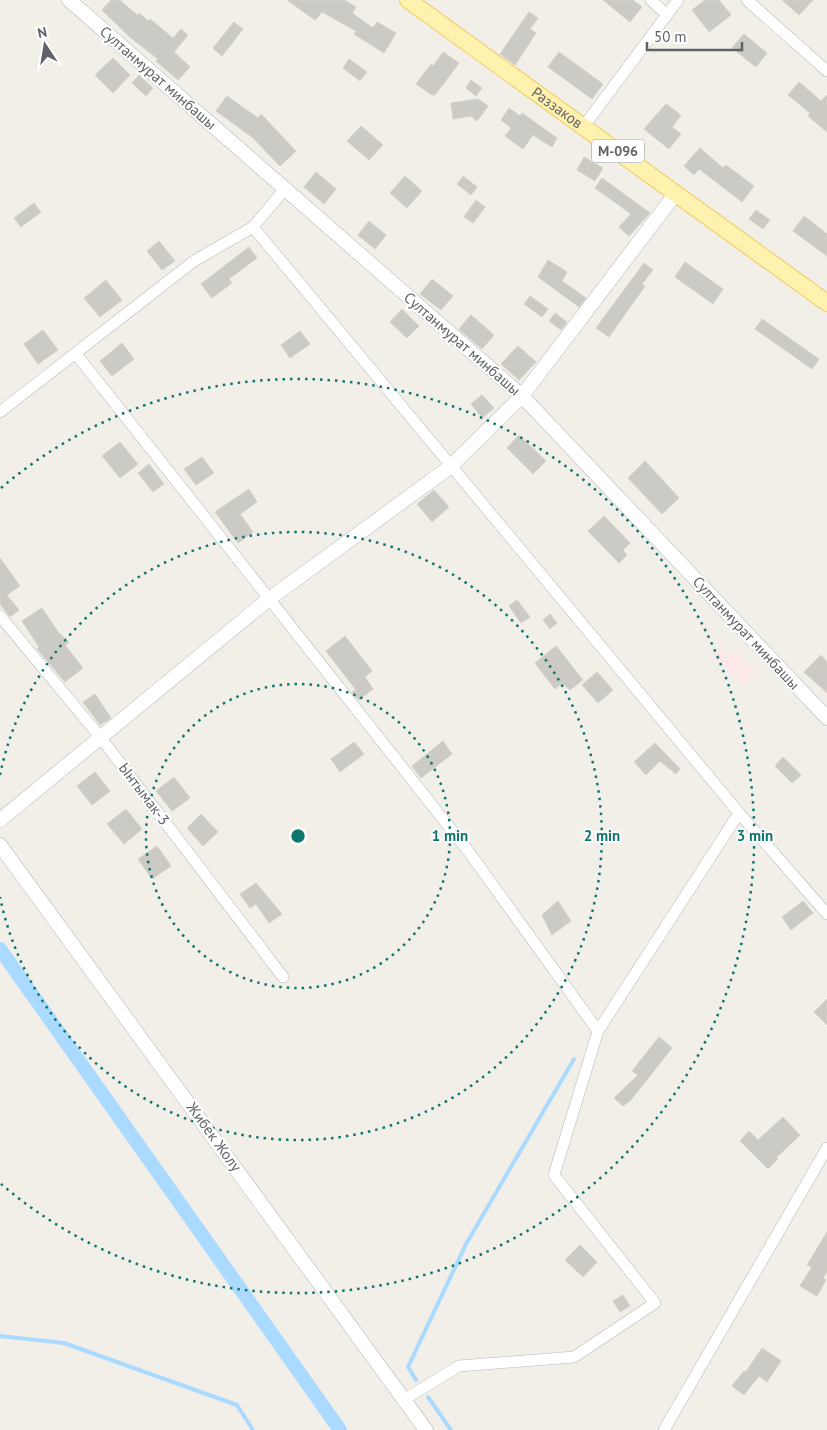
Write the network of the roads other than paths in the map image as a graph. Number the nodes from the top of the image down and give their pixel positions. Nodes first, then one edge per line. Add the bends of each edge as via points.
1 (69, 0) edge
2 (408, 0) edge
3 (651, 0) edge
4 (678, 0) edge
5 (747, 0) edge
6 (667, 15) junction
7 (827, 72) edge
8 (584, 126) junction
9 (285, 189) junction
10 (676, 193) junction
11 (253, 227) junction
12 (827, 303) edge
13 (76, 354) junction
14 (522, 396) junction
15 (0, 412) edge
16 (450, 467) junction
17 (269, 599) junction
18 (0, 616) edge
19 (827, 718) edge
20 (100, 738) junction
21 (739, 813) junction
22 (0, 820) edge
23 (0, 845) edge
24 (827, 914) edge
25 (283, 977) dead end
26 (598, 1031) junction
27 (827, 1148) edge
28 (405, 1399) junction
29 (426, 1430) edge
30 (664, 1430) edge

1 - 9 street, Султанмурат минбашы
2 - 8 main road, Раззаков / М-096
3 - 6 street
4 - 6 street
5 - 7 street
6 - 8 street
8 - 10 main road, Раззаков / М-096
9 - 11 street
9 - 14 street, Султанмурат минбашы
10 - 12 main road, Раззаков / М-096
10 - 14 street
11 - 13 street via 194,261
11 - 16 street
13 - 15 street
13 - 17 street
14 - 16 street
14 - 19 street, Султанмурат минбашы
16 - 17 street
16 - 21 street
17 - 20 street
17 - 26 street via 469,852
18 - 20 street, Ынтымак-3
20 - 22 street
20 - 25 street, Ынтымак-3
21 - 24 street
21 - 26 street
23 - 28 street, Жибек Жолу
26 - 28 street via 554,1175 655,1304 574,1357 458,1366
27 - 30 street
28 - 29 street, Жибек Жолу

